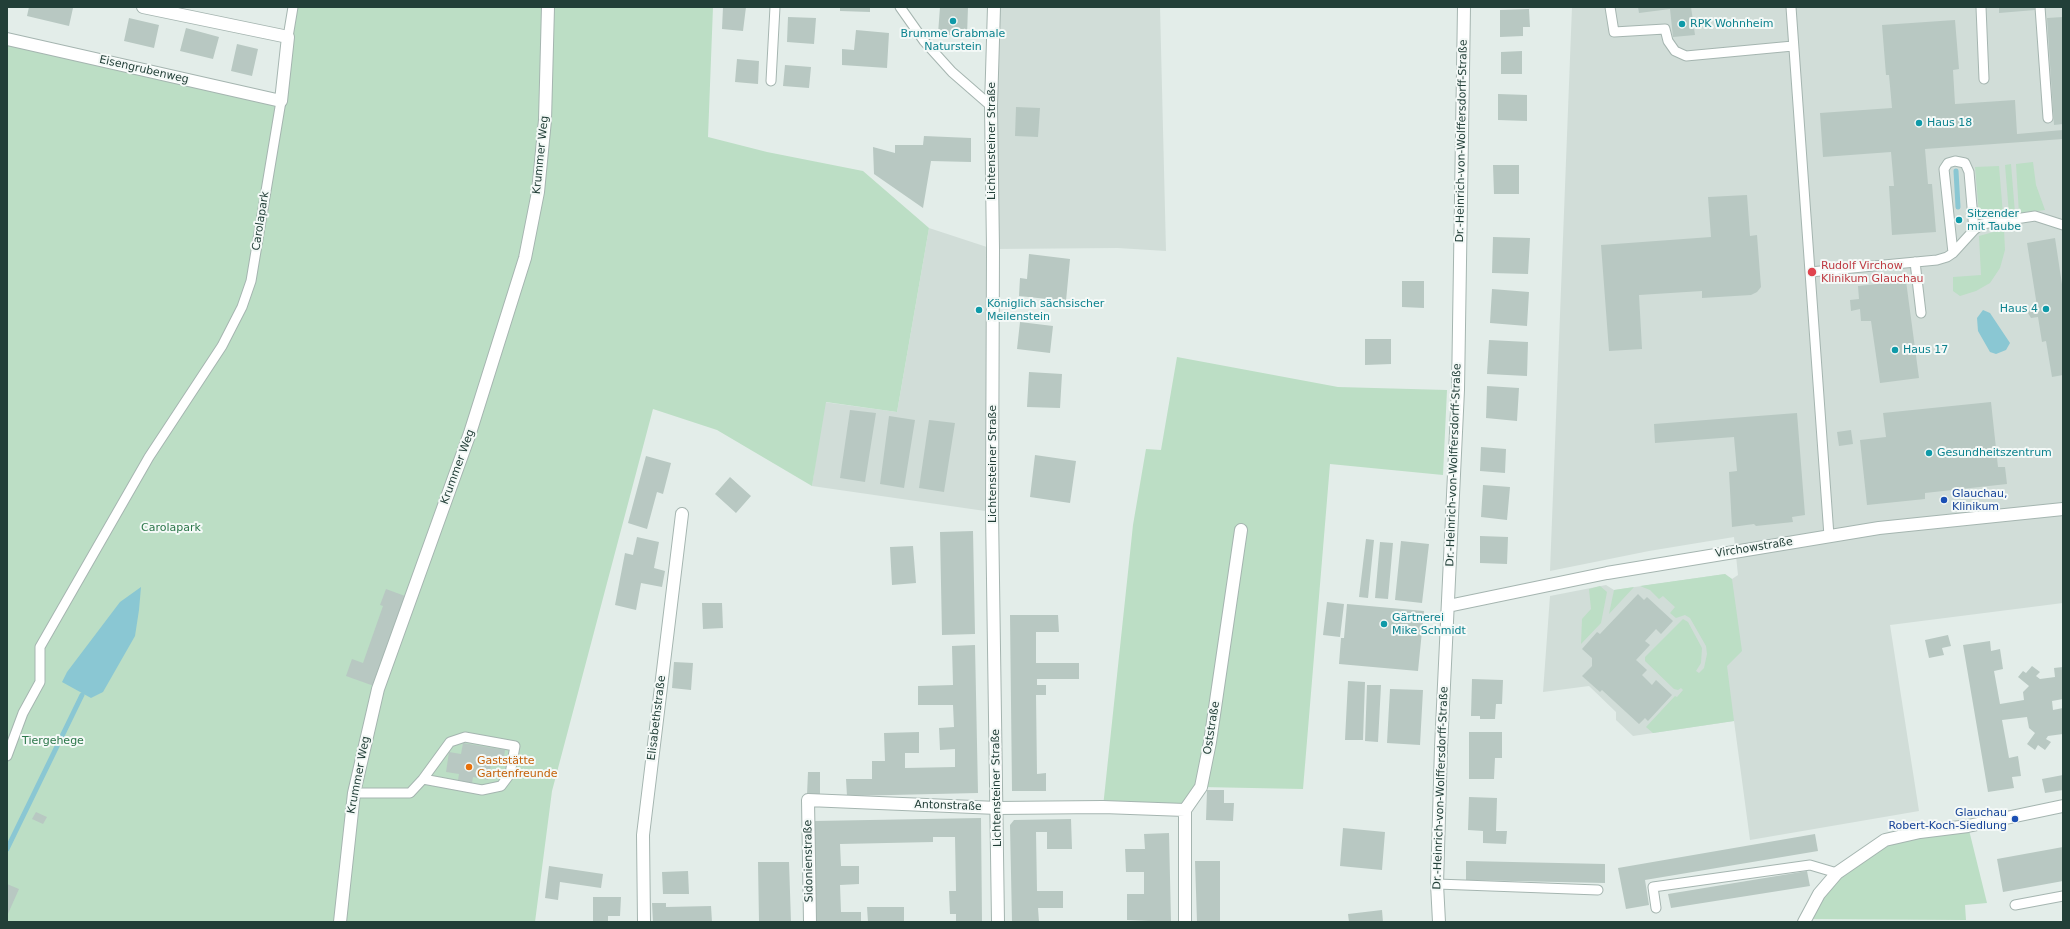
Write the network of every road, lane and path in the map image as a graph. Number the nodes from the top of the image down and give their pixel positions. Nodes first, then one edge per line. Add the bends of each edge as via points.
1 (143, 7) edge
2 (293, 7) edge
3 (548, 7) edge
4 (775, 7) edge
5 (900, 7) edge
6 (994, 7) edge
7 (1464, 7) edge
8 (1610, 7) edge
9 (1791, 7) edge
10 (1981, 7) edge
11 (2040, 7) edge
12 (288, 37) junction
13 (7, 38) edge
14 (1793, 46) junction
15 (1984, 79) dead end
16 (771, 81) dead end
17 (281, 101) junction
18 (990, 106) junction
19 (2048, 118) dead end
20 (2063, 225) edge
21 (1974, 230) junction
22 (1953, 253) junction
23 (1914, 262) junction
24 (1810, 272) junction
25 (1921, 313) dead end
26 (2063, 509) edge
27 (682, 514) dead end
28 (1241, 530) dead end
29 (1830, 536) junction
30 (1448, 606) junction
31 (7, 756) edge
32 (423, 779) junction
33 (354, 793) junction
34 (808, 800) joint
35 (2063, 806) edge
36 (997, 808) junction
37 (1185, 810) junction
38 (1837, 873) junction
39 (1436, 884) junction
40 (1598, 890) dead end
41 (2063, 896) edge
42 (2015, 905) dead end
43 (1656, 908) dead end
44 (340, 922) edge
45 (644, 922) edge
46 (810, 922) edge
47 (998, 922) edge
48 (1185, 922) edge
49 (1439, 922) edge
50 (1804, 922) edge

1 - 12 street
2 - 12 lane, Carolapark
3 - 33 street, Krummer Weg via 545,120 538,192 525,258 470,433 378,689
4 - 16 lane
5 - 18 lane via 924,41
6 - 18 street, Lichtensteiner Straße
7 - 30 street, Dr.-Heinrich-von-Wolffersdorff-Straße via 1458,390
8 - 14 lane via 1614,32 1666,29 1668,41 1675,51 1686,56
9 - 14 lane
10 - 15 lane
11 - 19 lane
12 - 17 street, Carolapark
13 - 17 street, Eisengrubenweg
14 - 24 lane
17 - 31 lane, Carolapark via 252,281 242,307 222,346 149,457 40,647 40,682 23,713
18 - 36 street, Lichtensteiner Straße via 993,249 992,512
20 - 21 lane via 2035,216 1982,224
21 - 22 lane
21 - 22 lane via 1969,172 1965,163 1948,163 1944,169
22 - 23 lane via 1938,260
23 - 24 lane
23 - 25 lane
24 - 29 lane
26 - 29 street, Virchowstraße via 1879,528
27 - 45 street, Elisabethstraße via 643,835
28 - 37 street, Oststraße via 1201,787
29 - 30 street, Virchowstraße via 1615,572
30 - 39 street, Dr.-Heinrich-von-Wolffersdorff-Straße
32 - 32 lane via 482,790 501,786 510,774 515,746 465,737 450,742
32 - 33 lane via 410,793
33 - 44 street, Krummer Weg
34 - 36 street, Antonstraße
34 - 46 street, Sidonienstraße
35 - 38 street via 1885,840
36 - 37 street, Antonstraße via 1103,807
36 - 47 street, Lichtensteiner Straße
37 - 48 street
38 - 43 lane via 1810,866 1653,887
38 - 50 street via 1819,894
39 - 40 lane
39 - 49 street, Dr.-Heinrich-von-Wolffersdorff-Straße
41 - 42 lane

